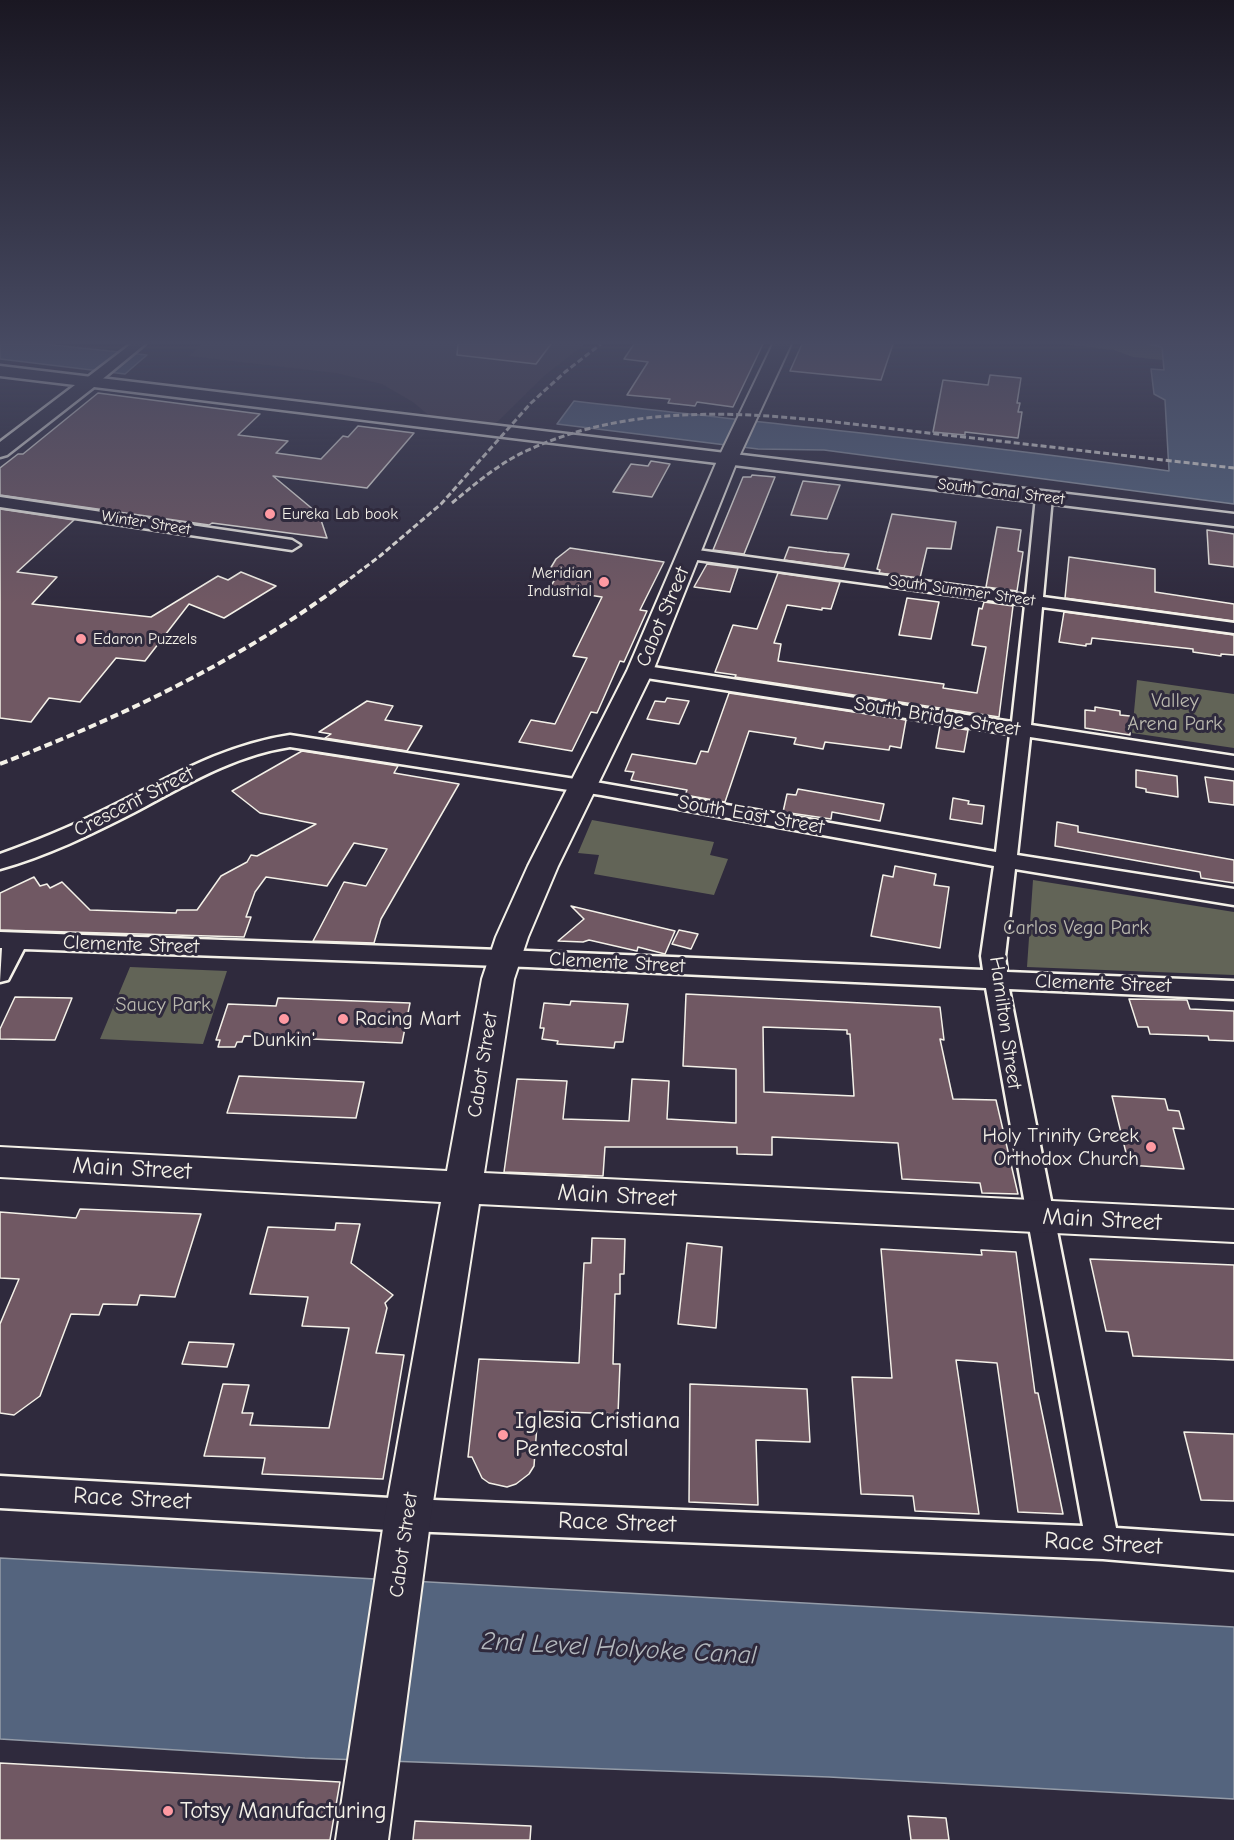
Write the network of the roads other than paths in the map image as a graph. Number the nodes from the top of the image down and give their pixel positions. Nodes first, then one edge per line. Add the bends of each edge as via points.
1 (28, 430) edge
2 (505, 430) edge
3 (742, 430) edge
4 (0, 451) edge
5 (729, 457) junction
6 (1044, 497) junction
7 (0, 502) edge
8 (1234, 520) edge
9 (292, 545) dead end
10 (690, 554) junction
11 (1034, 601) junction
12 (1234, 628) edge
13 (640, 671) junction
14 (1021, 730) junction
15 (267, 743) joint
16 (1234, 762) edge
17 (583, 787) junction
18 (1006, 860) junction
19 (0, 862) edge
20 (1234, 897) edge
21 (8, 940) edge
22 (505, 958) junction
23 (0, 974) edge
24 (996, 980) junction
25 (1234, 990) edge
26 (0, 1162) edge
27 (464, 1188) junction
28 (1039, 1217) junction
29 (1234, 1226) edge
30 (0, 1492) edge
31 (406, 1524) junction
32 (1103, 1543) junction
33 (1234, 1553) edge
34 (362, 1840) edge

1 - 4 street
2 - 5 street, South Canal Street
3 - 5 main road, Cabot Street
5 - 6 street, South Canal Street
5 - 10 main road, Cabot Street
6 - 8 street, South Canal Street
6 - 11 street, Hamilton Street
7 - 9 street, Winter Street
10 - 11 street, South Summer Street
10 - 13 main road, Cabot Street
11 - 12 street, South Summer Street
11 - 14 street, Hamilton Street
13 - 14 street, South Bridge Street
13 - 17 main road, Cabot Street
14 - 16 street, South Bridge Street
14 - 18 street, Hamilton Street
15 - 17 street, South East Street via 309,742
15 - 19 street, Crescent Street via 220,758 106,819
17 - 18 street, South East Street
17 - 22 main road, Cabot Street via 543,866
18 - 20 street, South East Street
18 - 24 street, Hamilton Street via 993,956
21 - 22 street, Clemente Street
21 - 23 street
22 - 24 street, Clemente Street
22 - 27 main road, Cabot Street via 498,979
24 - 25 street, Clemente Street
24 - 28 street, Hamilton Street
26 - 27 main road, Main Street
27 - 28 main road, Main Street
27 - 31 main road, Cabot Street
28 - 29 main road, Main Street
28 - 32 street, Hamilton Street
30 - 31 street, Race Street
31 - 32 street, Race Street
31 - 34 main road, Cabot Street
32 - 33 street, Race Street

